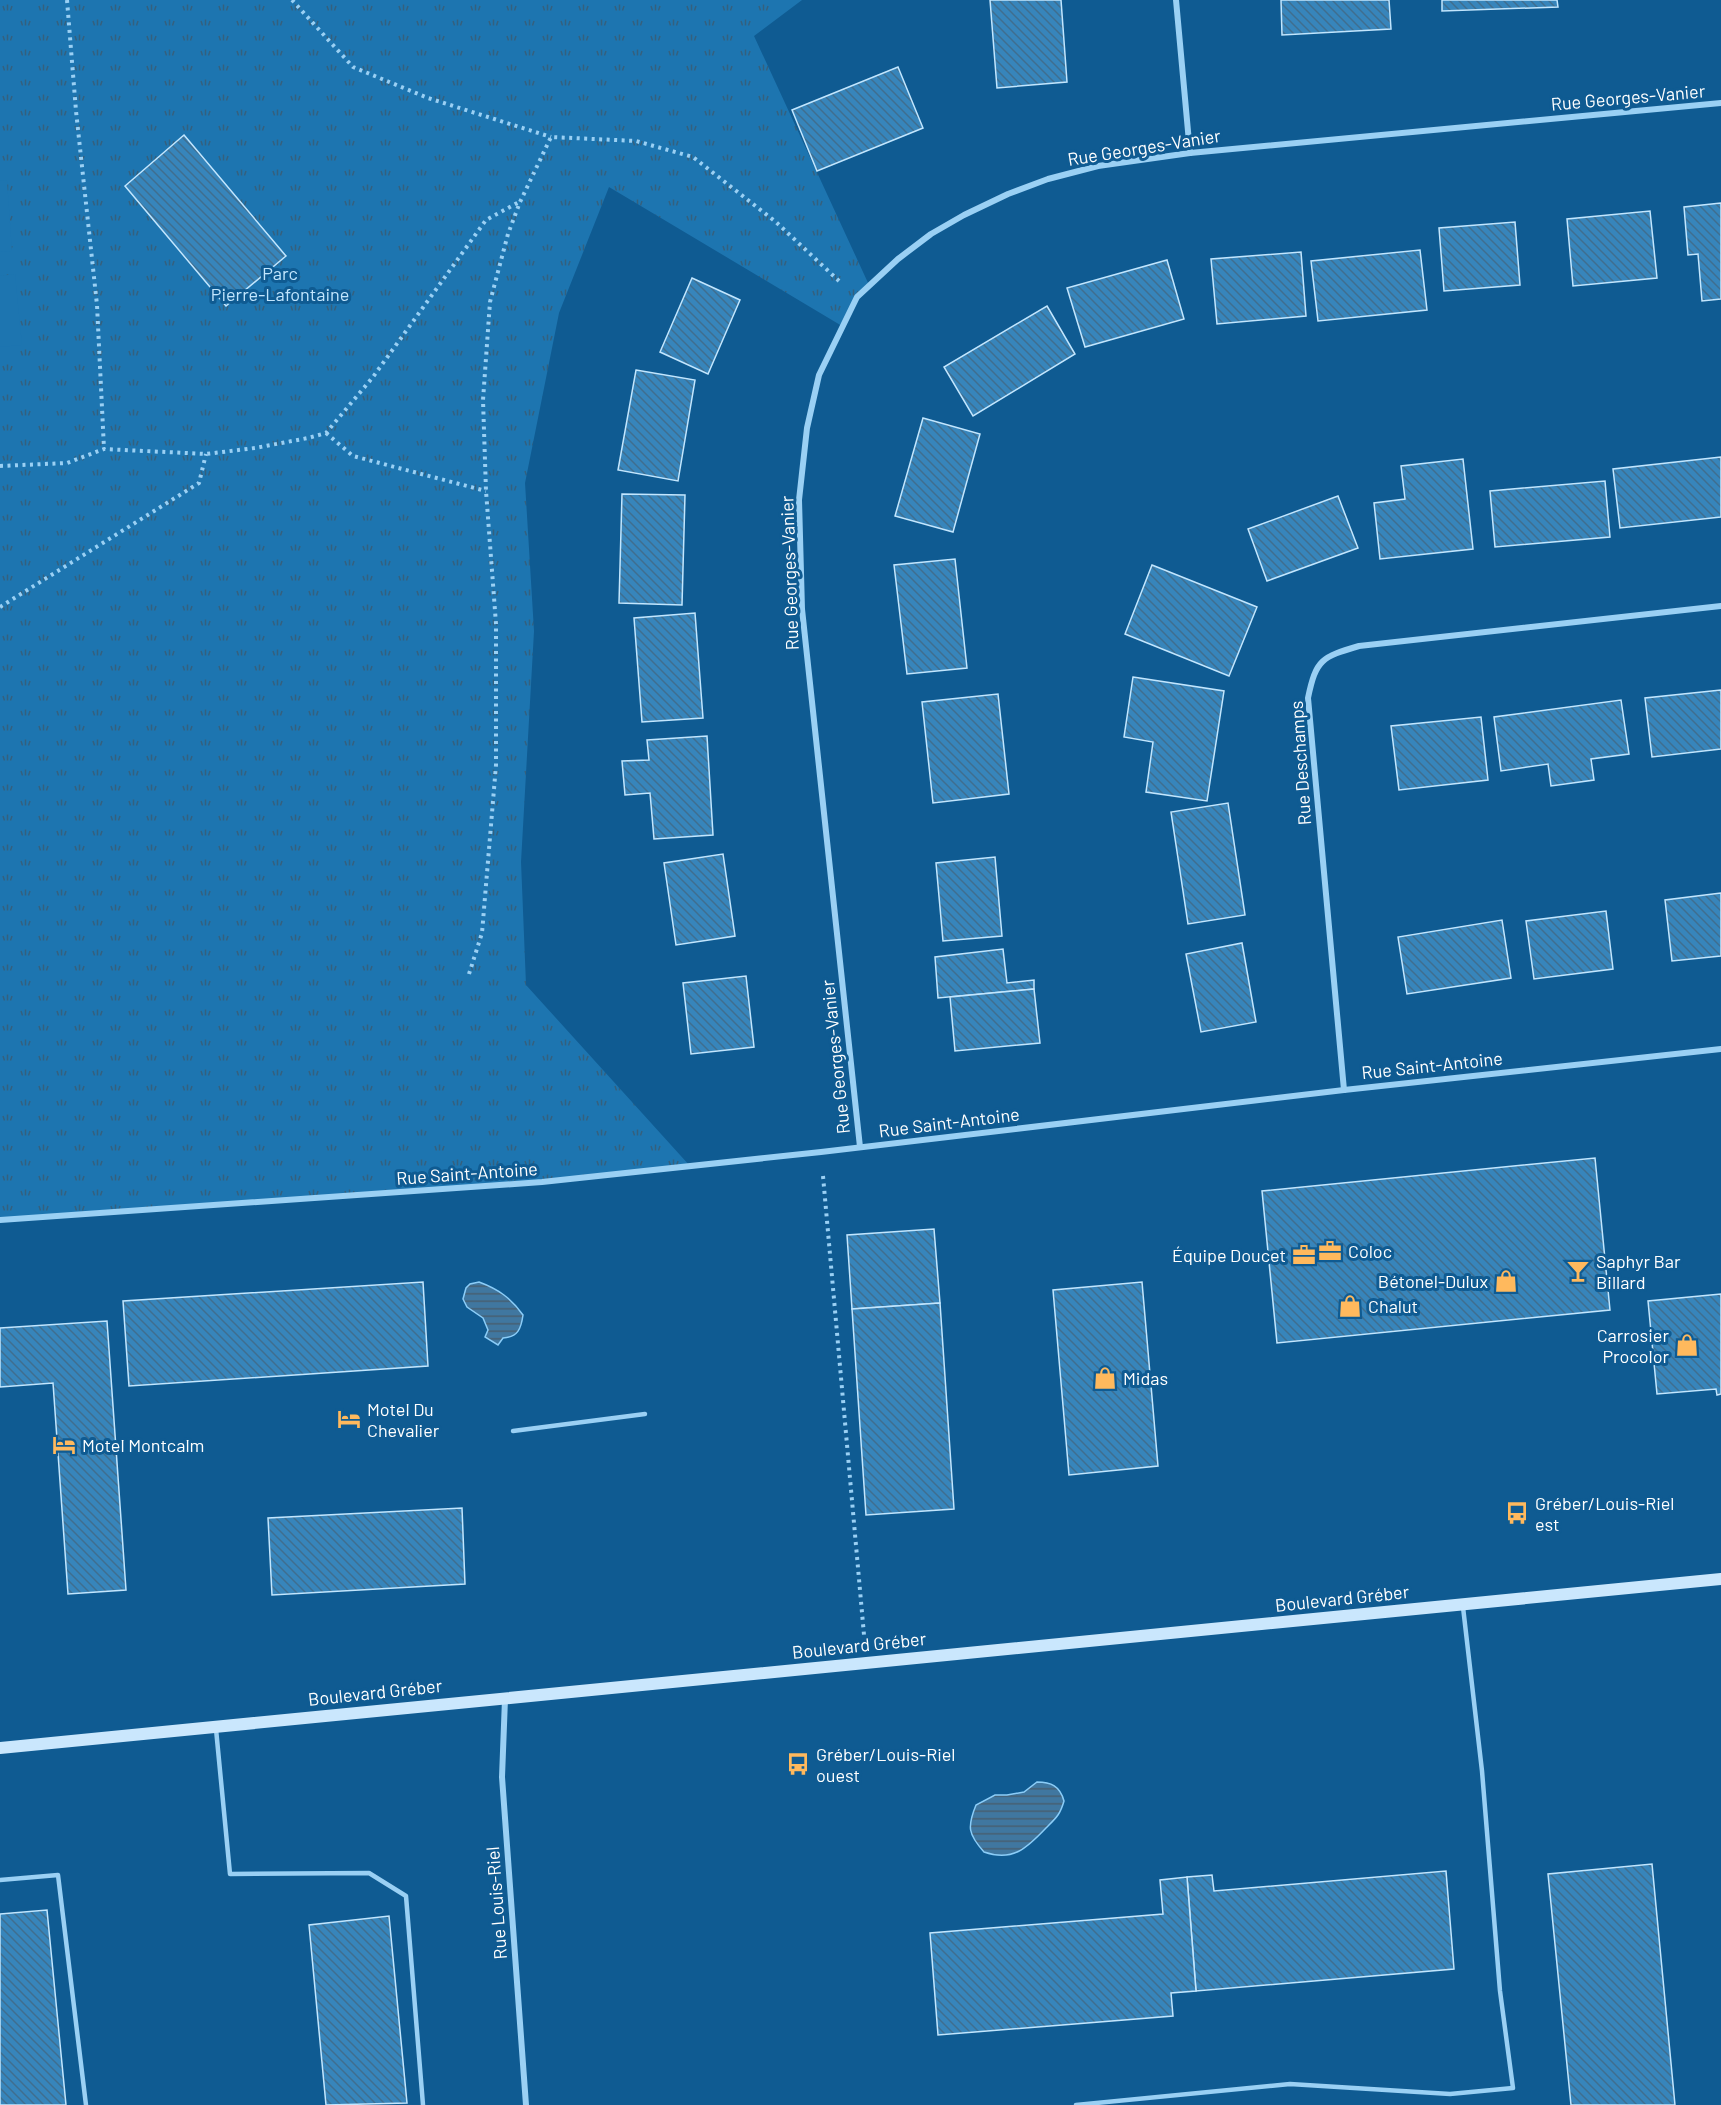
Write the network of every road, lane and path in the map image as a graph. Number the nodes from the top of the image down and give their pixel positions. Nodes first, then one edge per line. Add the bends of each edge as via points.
1 (67, 0) edge
2 (292, 0) edge
3 (1176, 0) edge
4 (1721, 104) edge
5 (551, 137) junction
6 (1190, 153) junction
7 (520, 202) junction
8 (857, 297) junction
9 (326, 433) junction
10 (104, 449) junction
11 (206, 454) junction
12 (0, 466) edge
13 (486, 491) junction
14 (1721, 606) edge
15 (0, 607) edge
16 (469, 974) dead end
17 (1721, 1049) edge
18 (1344, 1090) junction
19 (860, 1147) junction
20 (821, 1152) junction
21 (0, 1220) edge
22 (645, 1414) dead end
23 (513, 1431) dead end
24 (1721, 1579) edge
25 (1463, 1604) junction
26 (867, 1663) junction
27 (505, 1699) junction
28 (215, 1726) junction
29 (0, 1748) edge
30 (0, 1880) edge
31 (86, 2105) edge
32 (423, 2105) edge
33 (526, 2105) edge
34 (1076, 2105) edge

1 - 10 path via 97,305
2 - 5 path via 353,67 428,98
3 - 6 street
4 - 6 street, Rue Georges-Vanier
5 - 7 path
5 - 8 path via 636,141 693,157 776,222
6 - 8 street, Rue Georges-Vanier via 1098,166 1008,194 931,234
7 - 9 path via 486,220 373,377
7 - 13 path via 490,302 483,400
8 - 19 street, Rue Georges-Vanier via 819,375 807,428 799,500 802,609
9 - 11 path
9 - 13 path via 353,456
10 - 11 path
10 - 12 path via 67,463
11 - 15 path via 199,483
13 - 16 path via 495,624 495,765 482,933
14 - 18 street, Rue Deschamps via 1359,646 1320,662 1308,698
17 - 18 street, Rue Saint-Antoine
18 - 19 street, Rue Saint-Antoine
19 - 20 street, Rue Saint-Antoine
20 - 21 street, Rue Saint-Antoine via 542,1182
20 - 26 path
22 - 23 lane
24 - 25 main road, Boulevard Gréber
25 - 26 main road, Boulevard Gréber
25 - 34 lane via 1513,2088 1450,2094 1290,2084
26 - 27 main road, Boulevard Gréber
27 - 28 main road, Boulevard Gréber
27 - 33 street, Rue Louis-Riel via 502,1777
28 - 29 main road, Boulevard Gréber
28 - 32 lane via 230,1874 369,1873 406,1896
30 - 31 lane via 58,1875

